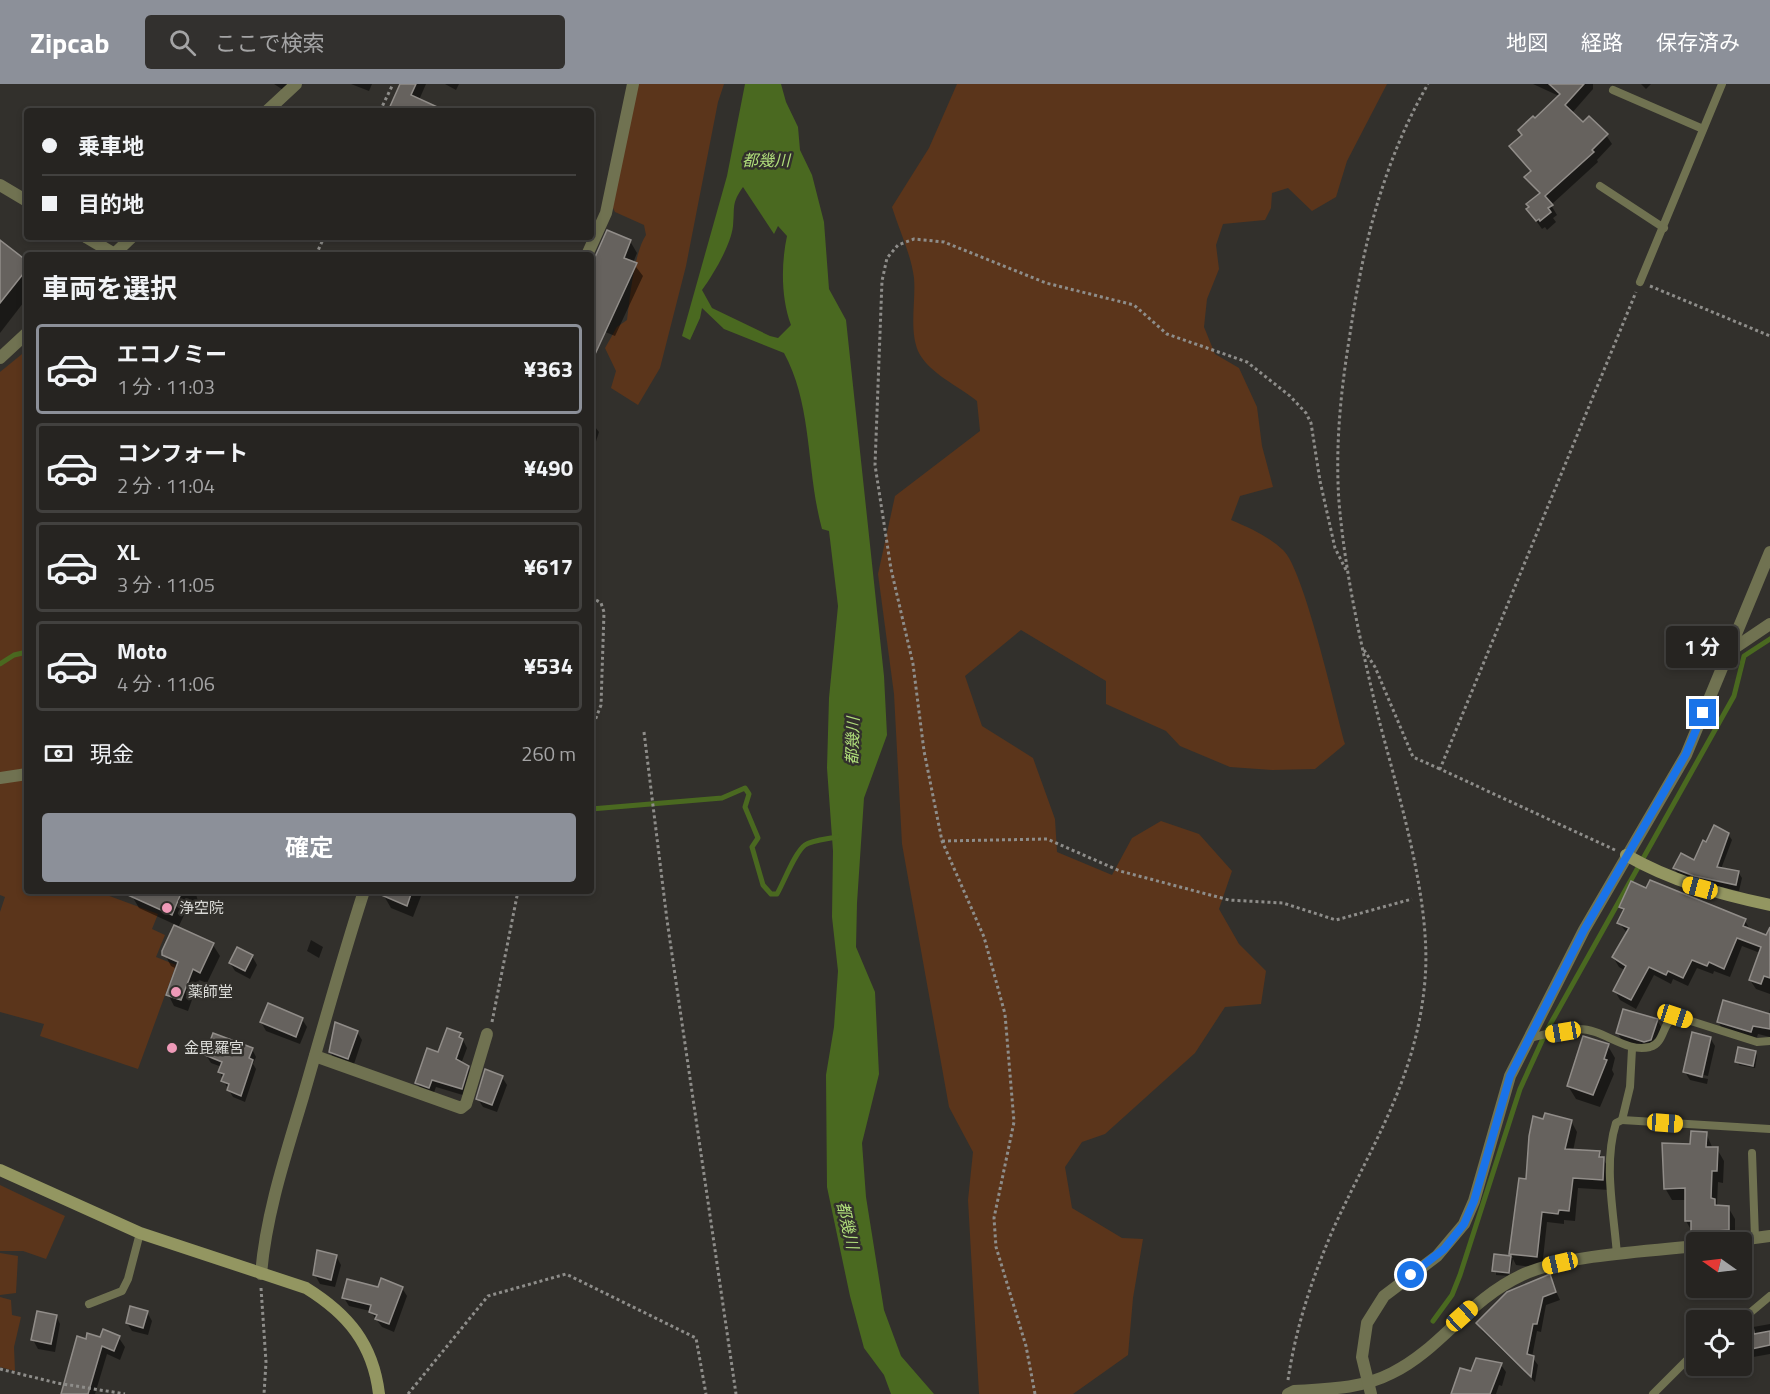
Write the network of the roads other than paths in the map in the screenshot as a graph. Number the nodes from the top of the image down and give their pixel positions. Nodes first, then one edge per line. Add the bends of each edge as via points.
1 (296, 84) edge
2 (633, 84) edge
3 (1722, 84) edge
4 (1613, 90) dead end
5 (270, 108) edge
6 (1703, 129) junction
7 (0, 185) edge
8 (1600, 186) dead end
9 (24, 199) edge
10 (1664, 228) junction
11 (91, 240) edge
12 (129, 240) edge
13 (594, 240) edge
14 (109, 252) edge
15 (117, 252) edge
16 (1640, 282) road end
17 (24, 336) edge
18 (0, 358) edge
19 (1770, 552) edge
20 (1770, 624) edge
21 (1729, 651) junction
22 (24, 774) edge
23 (0, 778) edge
24 (1626, 855) junction
25 (363, 894) edge
26 (1770, 905) edge
27 (487, 1034) road end
28 (1529, 1038) junction
29 (1770, 1041) edge
30 (1632, 1048) junction
31 (315, 1056) junction
32 (1622, 1120) junction
33 (1770, 1129) edge
34 (1752, 1153) dead end
35 (0, 1170) edge
36 (140, 1233) junction
37 (1770, 1236) edge
38 (1752, 1238) edge
39 (1755, 1238) junction
40 (1686, 1247) edge
41 (1617, 1256) junction
42 (261, 1274) junction
43 (1770, 1296) edge
44 (88, 1304) dead end
45 (1752, 1311) edge
46 (1686, 1361) edge
47 (1369, 1388) edge
48 (1288, 1389) edge
49 (379, 1394) edge
50 (1653, 1394) edge

1 - 5 street
2 - 13 street via 606,213
3 - 6 lane
4 - 6 lane
6 - 10 lane
7 - 9 street
8 - 10 lane
10 - 16 lane
11 - 14 street
12 - 15 street
17 - 18 street
19 - 21 street
20 - 21 street
21 - 24 street via 1686,754
22 - 23 street
24 - 26 street via 1686,884
24 - 28 street
25 - 31 street
27 - 31 street via 466,1104 461,1108
28 - 30 lane via 1580,1028
28 - 47 street via 1507,1085 1464,1224 1437,1256 1384,1296 1367,1323 1362,1347
29 - 30 lane via 1757,1042 1675,1016 1670,1018 1658,1043
30 - 32 lane via 1630,1087
31 - 42 street via 284,1162
32 - 33 lane
32 - 41 lane via 1616,1123 1612,1136
34 - 39 lane
35 - 36 street
36 - 42 street
36 - 44 lane via 129,1279 122,1291
37 - 39 street
38 - 39 street
40 - 41 street
41 - 47 street via 1574,1260 1523,1275 1493,1291 1409,1364
42 - 49 street via 306,1288 349,1322 364,1343 376,1371
43 - 45 lane
46 - 50 lane
47 - 48 street

